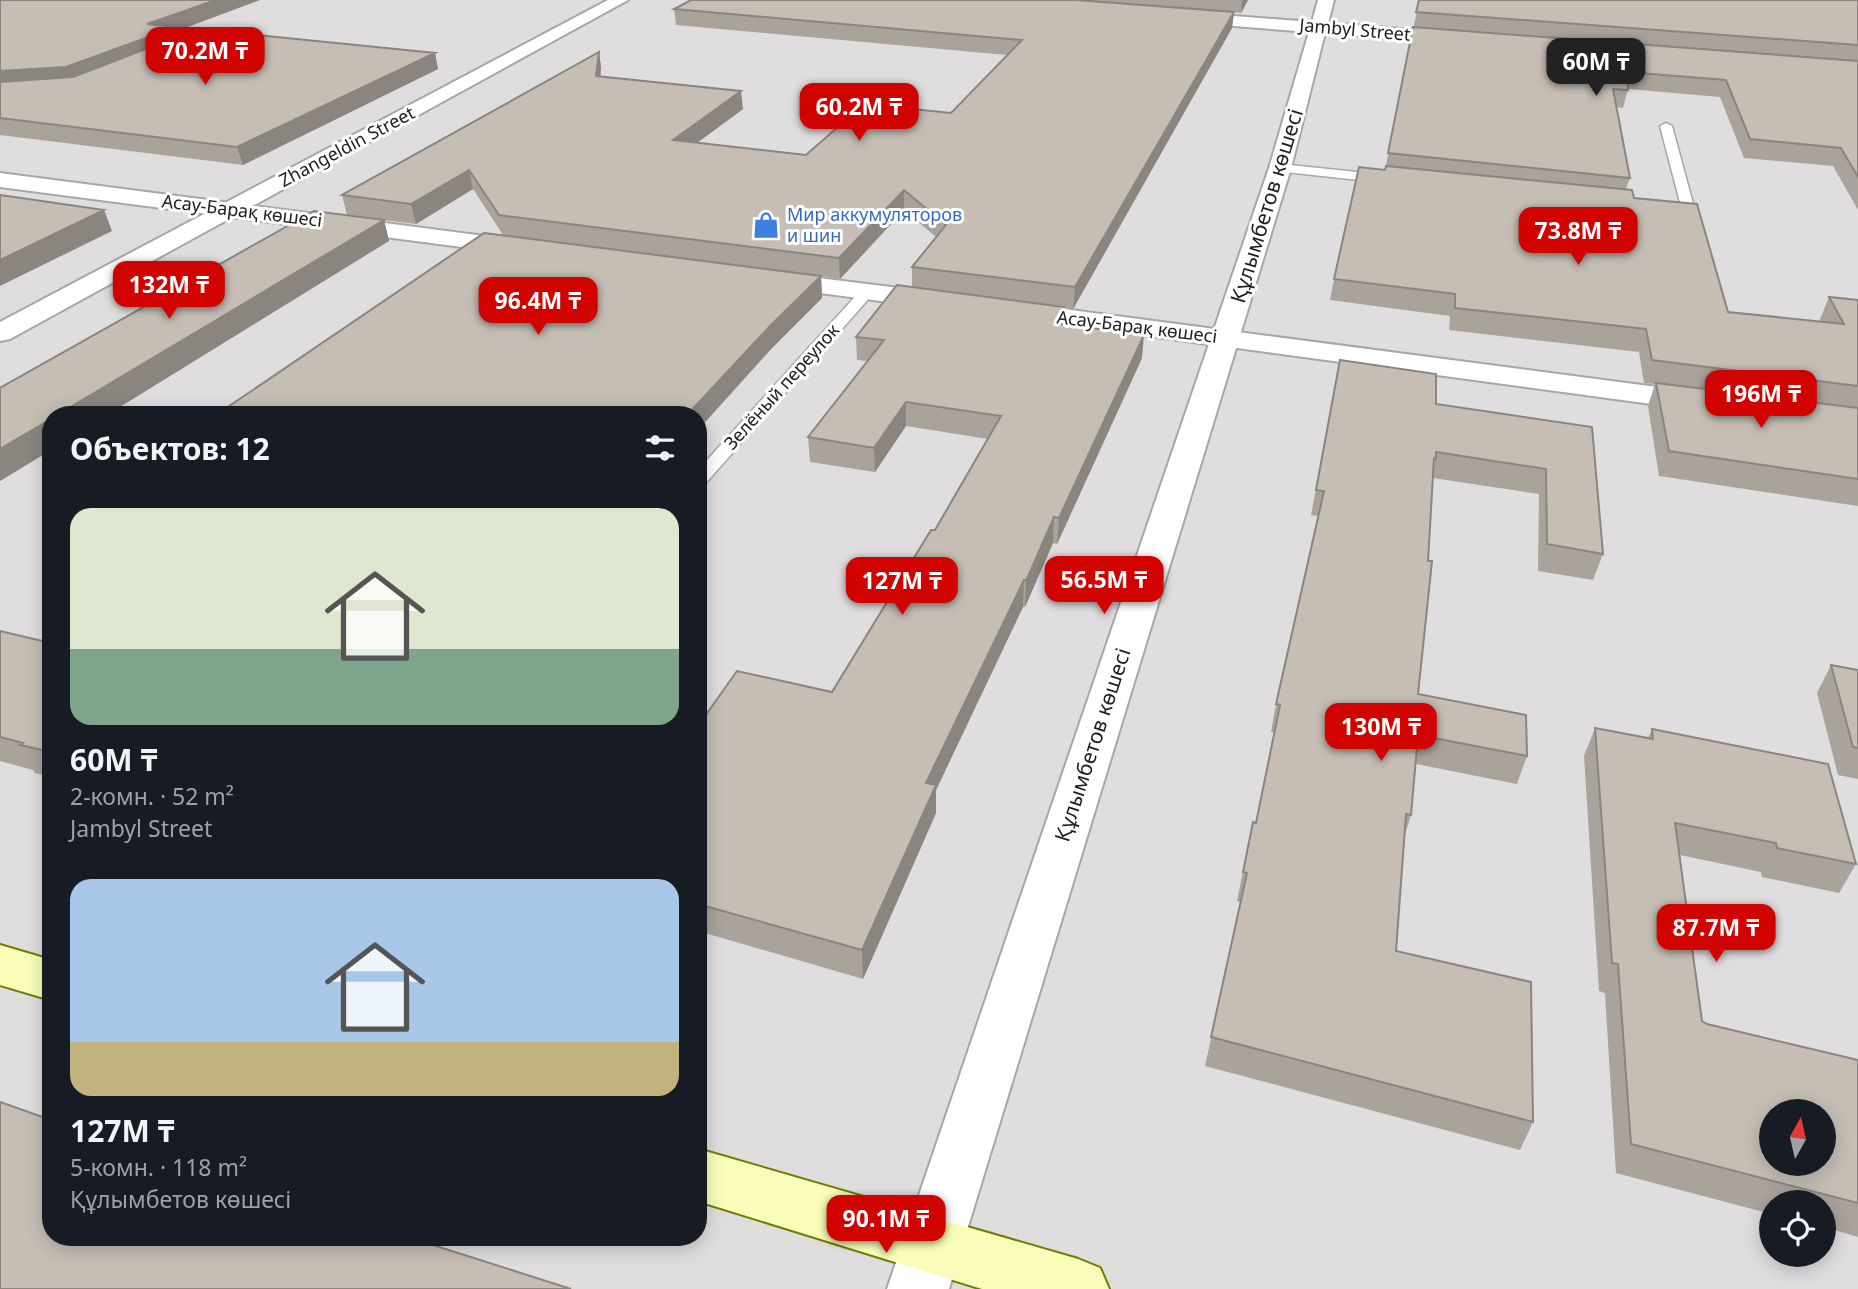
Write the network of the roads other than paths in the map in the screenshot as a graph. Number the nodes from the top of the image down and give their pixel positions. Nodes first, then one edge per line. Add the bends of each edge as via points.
1 (620, 0) edge
2 (1323, 14) edge
3 (1170, 16) edge
4 (1484, 41) edge
5 (1666, 126) dead end
6 (1280, 168) junction
7 (0, 180) edge
8 (1403, 181) edge
9 (1662, 208) edge
10 (230, 210) junction
11 (548, 251) edge
12 (742, 276) edge
13 (867, 292) junction
14 (963, 304) edge
15 (991, 308) edge
16 (0, 332) edge
17 (1225, 338) junction
18 (1734, 406) edge
19 (707, 471) edge
20 (0, 965) edge
21 (42, 977) edge
22 (707, 1179) edge
23 (925, 1267) edge
24 (1078, 1289) edge

1 - 10 street, Zhangeldin Street
2 - 3 street, Jambyl Street
2 - 4 street, Jambyl Street
2 - 6 street, Құлымбетов көшесі
5 - 9 lane via 1689,211
6 - 8 lane
6 - 17 street, Құлымбетов көшесі
7 - 10 street, Асау-Барақ көшесі
10 - 11 street, Асау-Барақ көшесі
10 - 16 street, Zhangeldin Street
12 - 13 street
13 - 14 street
13 - 19 lane, Зелёный переулок
15 - 17 street, Асау-Барақ көшесі
17 - 18 street, Асау-Барақ көшесі
17 - 23 street, Құлымбетов көшесі
20 - 21 main road
22 - 23 main road
23 - 24 main road

